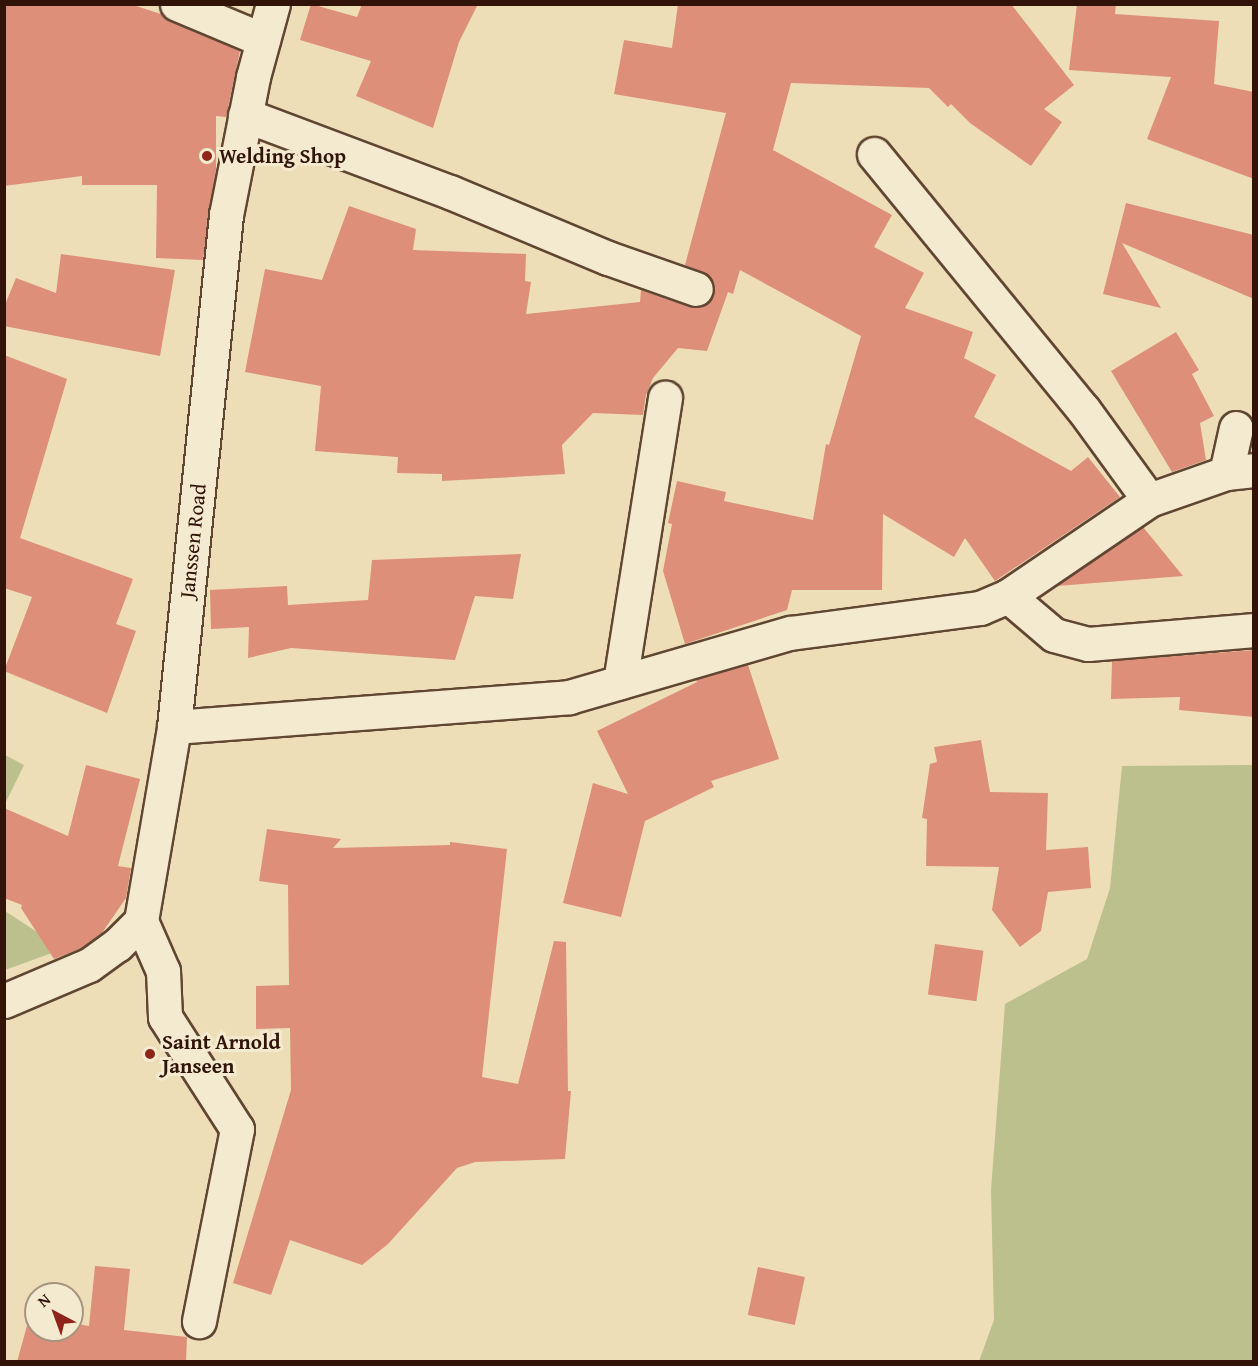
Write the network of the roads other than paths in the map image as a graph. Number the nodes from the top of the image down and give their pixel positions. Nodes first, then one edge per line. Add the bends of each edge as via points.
1 (177, 4) edge
2 (273, 4) edge
3 (263, 40) junction
4 (245, 115) junction
5 (874, 154) dead end
6 (696, 289) dead end
7 (665, 398) dead end
8 (1236, 428) dead end
9 (1240, 472) edge
10 (1149, 500) junction
11 (1008, 596) junction
12 (1254, 630) edge
13 (620, 682) junction
14 (174, 727) junction
15 (141, 921) junction
16 (4, 1001) edge
17 (199, 1321) dead end

1 - 3 street
2 - 3 street, Janssen Road
3 - 4 street, Janssen Road
4 - 6 street
4 - 14 street, Janssen Road via 226,215
5 - 10 street via 1083,409
7 - 13 street
8 - 9 street
9 - 10 street
10 - 11 street
11 - 12 street via 1054,635 1088,644
11 - 13 street via 980,608 790,633
13 - 14 street via 569,697
14 - 15 street, Janssen Road
15 - 16 street via 89,965
15 - 17 street via 163,971 165,1017 237,1129

